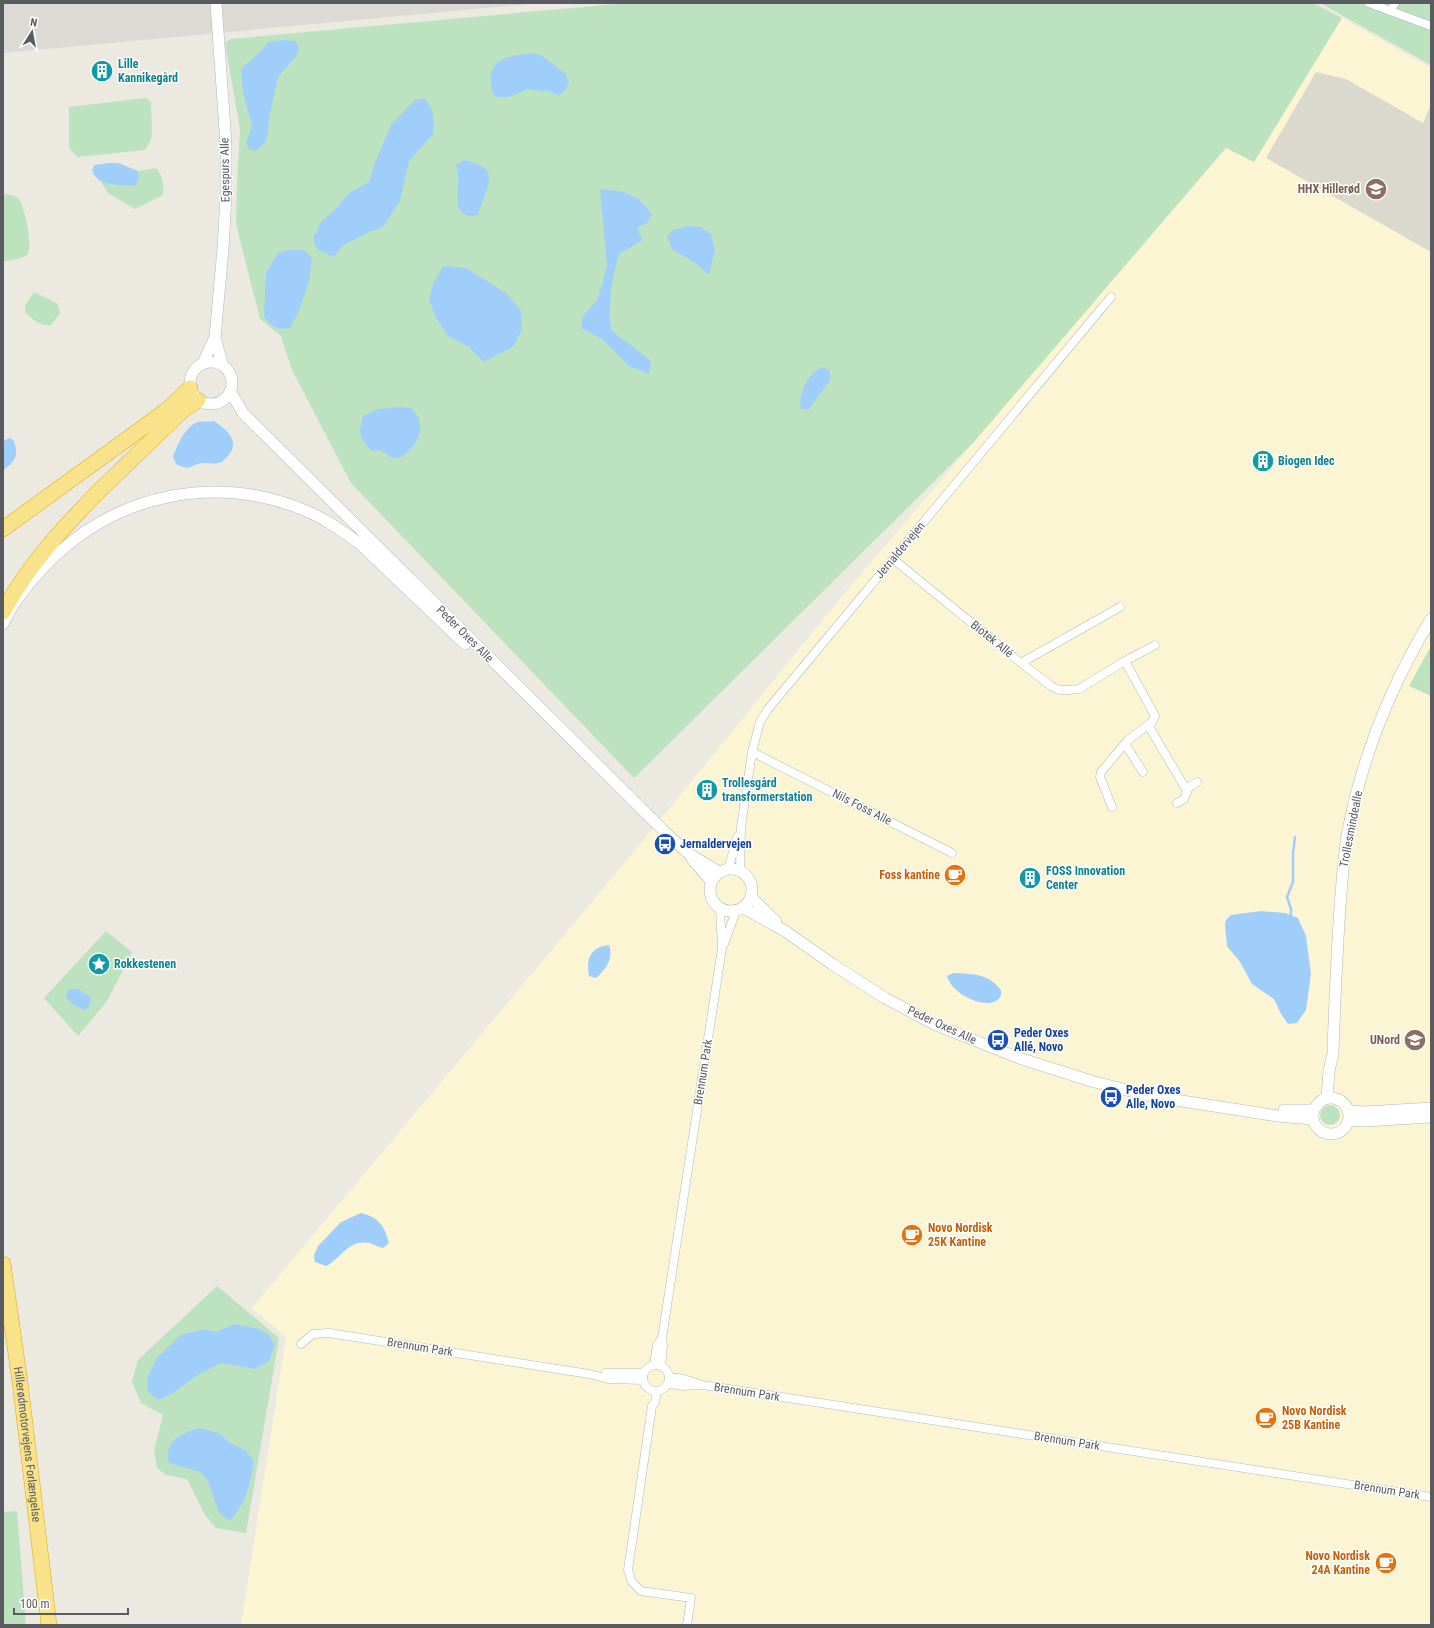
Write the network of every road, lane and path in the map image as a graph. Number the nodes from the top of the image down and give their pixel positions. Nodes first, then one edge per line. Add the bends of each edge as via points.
1 (216, 3) edge
2 (1369, 3) edge
3 (1395, 3) edge
4 (1390, 11) junction
5 (1431, 26) edge
6 (1111, 297) dead end
7 (214, 337) junction
8 (203, 363) junction
9 (222, 364) junction
10 (190, 388) junction
11 (230, 392) junction
12 (198, 400) junction
13 (222, 401) junction
14 (243, 413) junction
15 (3, 529) edge
16 (893, 558) junction
17 (1120, 607) dead end
18 (3, 612) edge
19 (1431, 619) edge
20 (3, 624) edge
21 (1155, 645) dead end
22 (1125, 662) junction
23 (1021, 663) junction
24 (529, 698) junction
25 (1148, 725) junction
26 (1125, 744) junction
27 (752, 752) junction
28 (1143, 772) dead end
29 (1197, 782) dead end
30 (1186, 791) junction
31 (1177, 803) dead end
32 (1112, 808) dead end
33 (740, 827) junction
34 (952, 853) dead end
35 (688, 854) junction
36 (724, 870) junction
37 (740, 871) junction
38 (711, 881) junction
39 (751, 897) junction
40 (720, 909) junction
41 (739, 909) junction
42 (785, 931) junction
43 (722, 948) junction
44 (1332, 1098) junction
45 (1431, 1108) edge
46 (1313, 1114) junction
47 (1348, 1116) junction
48 (1431, 1117) edge
49 (3, 1264) edge
50 (5, 1287) edge
51 (301, 1344) dead end
52 (657, 1366) junction
53 (644, 1377) junction
54 (668, 1380) junction
55 (653, 1390) junction
56 (1431, 1497) edge
57 (44, 1574) junction
58 (49, 1625) edge
59 (58, 1625) edge
60 (687, 1625) edge

1 - 7 street, Egespurs Alle via 227,166 223,249
2 - 4 street
3 - 4 street
4 - 5 street
6 - 16 street, Jernaldervejen
7 - 8 street, Egespurs Alle
7 - 9 street, Egespurs Alle
8 - 9 street via 209,361
8 - 10 street via 192,373 189,380
9 - 11 street via 232,376
10 - 12 street
10 - 15 highway via 166,410
11 - 13 street
11 - 14 street, Peder Oxes Alle
12 - 13 street via 210,404
12 - 18 highway via 182,410 62,529 34,561
13 - 14 street, Peder Oxes Alle
14 - 24 street, Peder Oxes Alle
16 - 23 street, Biotek Allé
16 - 27 street, Jernaldervejen via 768,709 758,730
17 - 23 street, Biotek Allé
19 - 44 street, Trollesmindealle via 1392,693 1368,751 1355,798 1341,890 1333,1054 1329,1071
20 - 24 street via 39,571 70,542 101,521 145,502 167,497 212,492 245,494 305,511 342,530 359,543 483,661
21 - 22 street
22 - 23 street via 1079,689 1068,690 1059,690 1051,686
22 - 25 street via 1155,714 1155,718
24 - 35 street, Peder Oxes Alle
25 - 26 street
25 - 30 street
26 - 28 street
26 - 32 street via 1101,772 1100,777
27 - 33 street, Jernaldervejen
27 - 34 street, Nils Foss Alle
29 - 30 street
30 - 31 street via 1183,800
33 - 36 street, Jernaldervejen
33 - 37 street, Jernaldervejen
35 - 36 street, Peder Oxes Alle
35 - 38 street, Peder Oxes Alle
36 - 37 street
36 - 38 street
37 - 39 street via 750,882
38 - 40 street via 710,897
39 - 41 street
39 - 42 street, Peder Oxes Alle
40 - 41 street
40 - 43 street, Brennum Park
41 - 42 street, Peder Oxes Alle
41 - 43 street, Brennum Park
42 - 46 street, Peder Oxes Alle via 886,998 936,1025 1019,1058 1091,1081 1150,1096 1256,1112
43 - 52 street, Brennum Park via 662,1338 663,1346
44 - 46 street via 1317,1104
44 - 47 street via 1341,1101
45 - 47 street via 1365,1112
46 - 47 street via 1318,1128 1333,1134 1342,1129
47 - 48 street via 1365,1121
49 - 50 highway, Hillerødmotorvejens Forlængelse
50 - 57 highway, Hillerødmotorvejens Forlængelse via 20,1382
51 - 53 street, Brennum Park via 313,1334 329,1333 608,1379
52 - 53 street via 650,1367
52 - 54 street via 667,1372
53 - 55 street via 646,1387
54 - 55 street via 664,1389
54 - 56 street, Brennum Park via 684,1379 702,1385
55 - 60 street via 649,1402 652,1406 628,1570 632,1582 640,1591 691,1598
57 - 58 highway, Hillerødmotorvejens Forlængelse
57 - 59 highway via 56,1610

